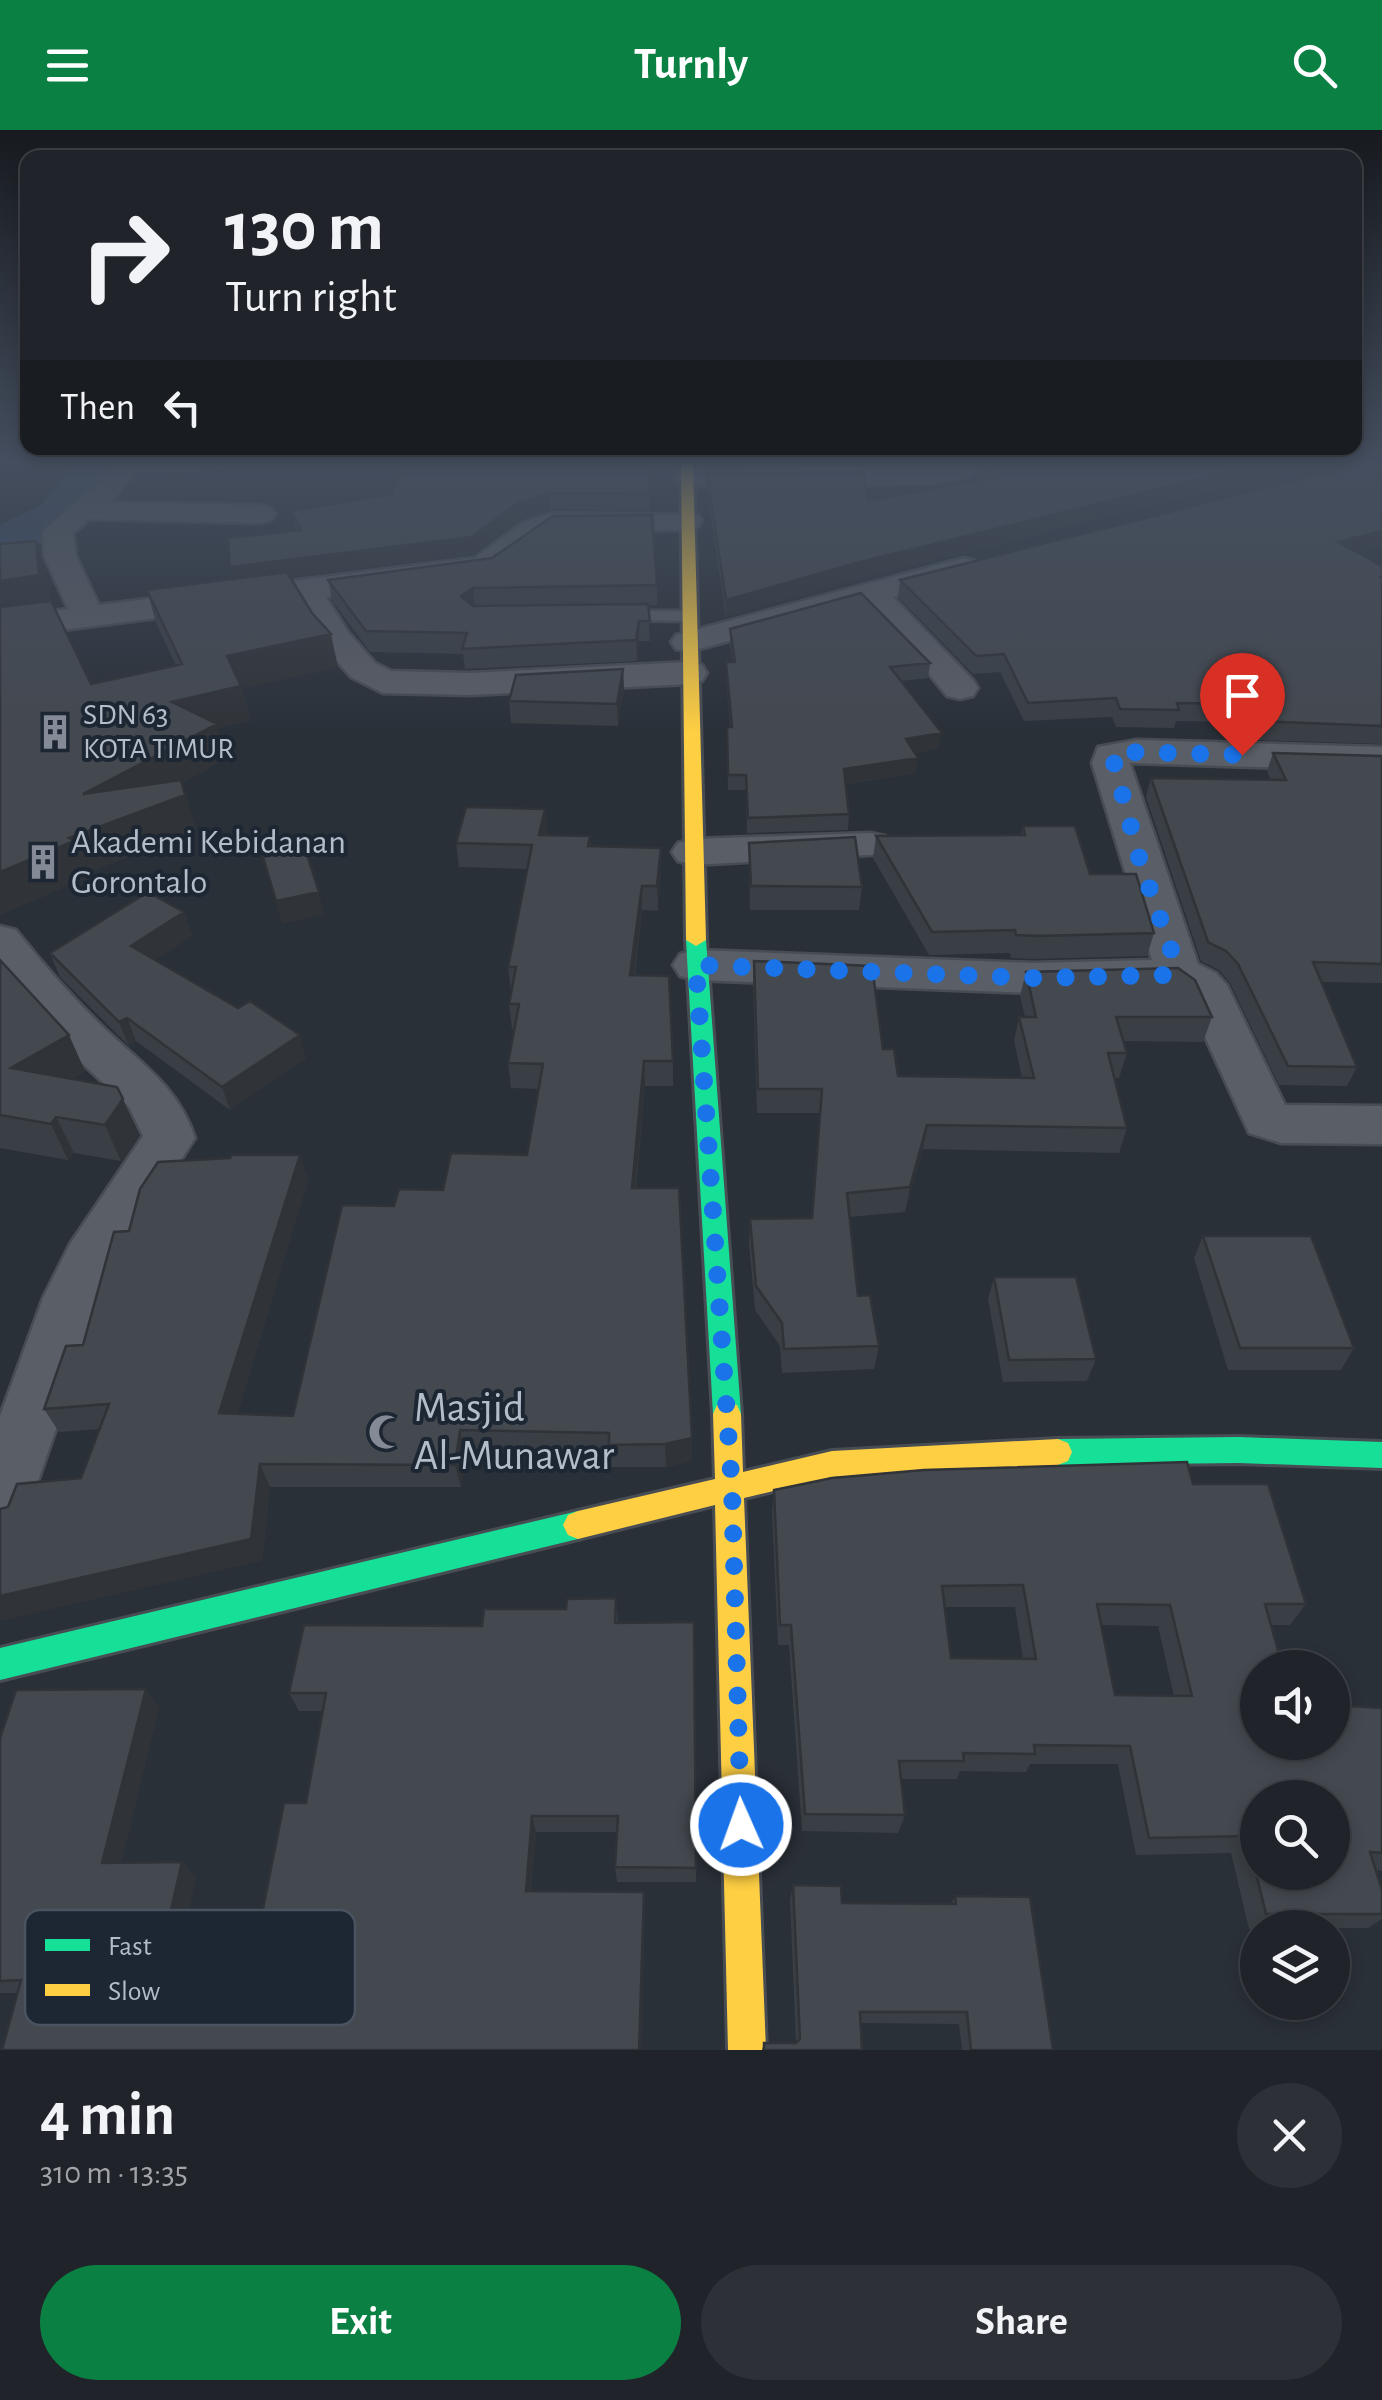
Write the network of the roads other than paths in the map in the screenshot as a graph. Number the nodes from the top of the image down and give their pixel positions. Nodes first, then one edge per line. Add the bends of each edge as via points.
1 (60, 554) edge
2 (506, 554) edge
3 (687, 554) edge
4 (1000, 559) edge
5 (306, 590) junction
6 (867, 591) junction
7 (88, 617) junction
8 (591, 617) edge
9 (0, 628) edge
10 (688, 643) junction
11 (960, 688) dead end
12 (1382, 759) edge
13 (870, 845) dead end
14 (694, 852) junction
15 (0, 940) edge
16 (696, 965) junction
17 (1172, 970) junction
18 (1382, 1125) edge
19 (1382, 1454) edge
20 (732, 1488) junction
21 (0, 1504) edge
22 (0, 1664) edge
23 (747, 2050) edge

1 - 7 street
2 - 5 street via 484,567
3 - 10 street
4 - 6 street
5 - 7 street
5 - 10 street via 334,637 362,670 383,682 470,684
6 - 10 street
6 - 11 street
7 - 9 street
8 - 10 lane
10 - 14 street
12 - 17 street via 1112,755 1174,958
13 - 14 street
14 - 16 street
15 - 21 street via 89,1042 142,1087 164,1115 170,1138 98,1244 72,1298
16 - 17 street via 1034,978 1154,978
16 - 20 street
17 - 18 street via 1210,996 1267,1120
19 - 20 street via 1162,1448 849,1460 786,1469
20 - 22 street
20 - 23 street

